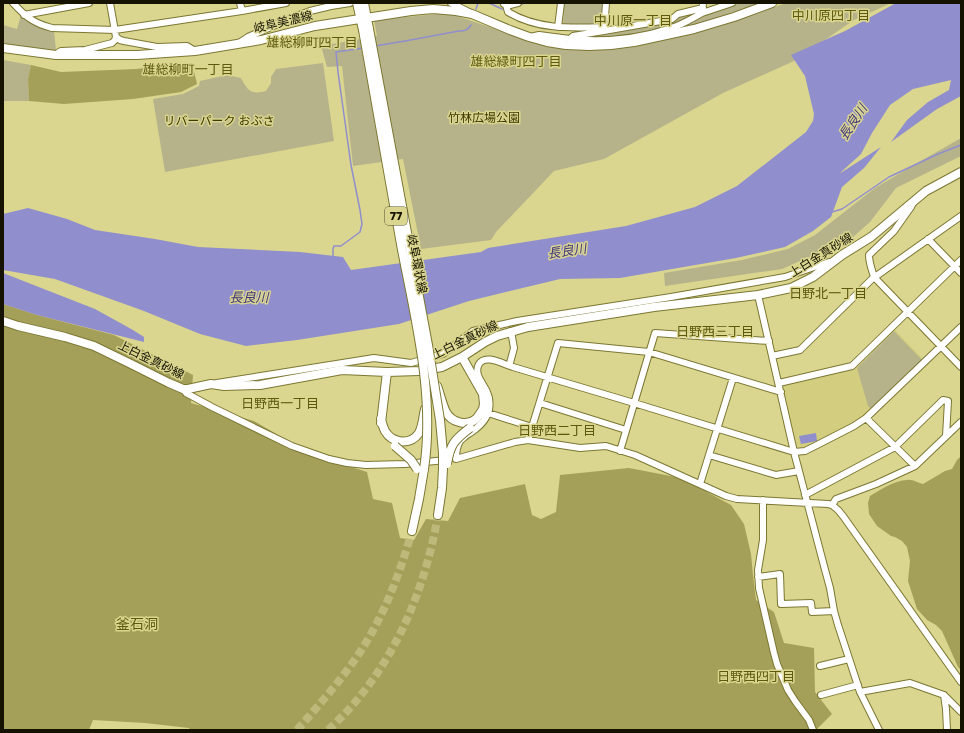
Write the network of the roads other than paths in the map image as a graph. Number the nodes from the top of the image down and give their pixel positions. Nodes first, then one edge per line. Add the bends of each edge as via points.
1 (13, 3) edge
2 (89, 3) edge
3 (110, 3) edge
4 (240, 3) edge
5 (286, 3) edge
6 (450, 3) edge
7 (518, 3) edge
8 (561, 3) edge
9 (606, 3) edge
10 (732, 3) edge
11 (772, 3) edge
12 (358, 4) edge
13 (505, 4) edge
14 (703, 8) edge
15 (242, 11) junction
16 (24, 14) junction
17 (472, 14) junction
18 (364, 18) junction
19 (558, 27) junction
20 (366, 29) junction
21 (604, 29) junction
22 (116, 33) junction
23 (529, 37) junction
24 (570, 39) junction
25 (238, 44) junction
26 (3, 48) edge
27 (195, 51) junction
28 (56, 55) junction
29 (961, 172) edge
30 (915, 200) junction
31 (961, 216) edge
32 (928, 239) junction
33 (837, 260) junction
34 (961, 260) edge
35 (954, 266) junction
36 (961, 273) edge
37 (874, 277) junction
38 (758, 295) junction
39 (907, 312) junction
40 (3, 321) edge
41 (961, 327) edge
42 (511, 332) junction
43 (769, 342) junction
44 (941, 347) junction
45 (649, 352) junction
46 (772, 356) junction
47 (462, 357) junction
48 (510, 366) junction
49 (961, 367) edge
50 (387, 372) junction
51 (433, 373) junction
52 (548, 377) junction
53 (733, 378) junction
54 (779, 383) junction
55 (211, 384) junction
56 (183, 389) junction
57 (780, 392) junction
58 (426, 403) junction
59 (540, 403) junction
60 (634, 403) junction
61 (486, 411) junction
62 (866, 418) junction
63 (961, 422) edge
64 (469, 425) junction
65 (532, 427) junction
66 (717, 428) junction
67 (626, 430) junction
68 (946, 436) junction
69 (528, 440) junction
70 (396, 444) junction
71 (895, 447) junction
72 (620, 450) junction
73 (794, 452) junction
74 (709, 455) junction
75 (456, 459) junction
76 (915, 466) junction
77 (444, 468) junction
78 (420, 469) junction
79 (799, 472) junction
80 (700, 484) junction
81 (805, 495) junction
82 (763, 500) junction
83 (807, 503) junction
84 (832, 505) junction
85 (438, 515) tunnel mouth
86 (413, 527) tunnel mouth
87 (758, 577) junction
88 (834, 610) junction
89 (849, 659) junction
90 (820, 666) dead end
91 (961, 682) edge
92 (858, 684) junction
93 (860, 692) junction
94 (821, 695) dead end
95 (944, 695) junction
96 (961, 712) edge
97 (813, 730) edge
98 (879, 730) edge
99 (947, 730) edge

1 - 16 street
2 - 16 street
3 - 22 street
4 - 15 street
5 - 15 street
6 - 17 street
7 - 13 street
8 - 19 street
9 - 21 street
10 - 14 street
11 - 23 main road, 岐阜美濃線 via 694,29 634,42 589,46 566,45
12 - 18 main road, 岐阜環状線 / 77
12 - 25 street via 310,11 248,37
13 - 19 street via 508,12 513,15
14 - 21 street via 678,14 672,19
14 - 24 street via 669,29 635,37 606,40
15 - 22 street
16 - 22 street via 33,21 52,28
17 - 18 main road, 岐阜美濃線 via 434,9
17 - 23 main road, 岐阜美濃線
18 - 20 main road, 岐阜環状線 / 77
18 - 25 main road, 岐阜美濃線 via 315,26
19 - 21 street
20 - 51 main road, 岐阜環状線 / 77, bridge
20 - 58 main road, 岐阜環状線 / 77, bridge via 420,347
21 - 24 street via 573,36
22 - 27 street via 120,40 157,47 187,46
22 - 28 street via 112,43 85,50 61,51
23 - 24 street via 539,35
25 - 27 main road, 岐阜美濃線
26 - 28 main road, 岐阜美濃線
27 - 28 main road, 岐阜美濃線 via 138,55
29 - 30 main road, 上白金真砂線
30 - 33 main road, 上白金真砂線 via 871,237
30 - 37 street via 894,231 869,255
31 - 32 street
32 - 35 street
32 - 37 street
33 - 38 main road, 上白金真砂線 via 813,277 791,288
33 - 55 street via 785,278 517,320 474,331 443,354 412,363 374,358
34 - 35 street
35 - 36 street
35 - 39 street
37 - 39 street
37 - 46 street via 800,350
38 - 42 main road, 上白金真砂線 via 654,307
38 - 43 street
39 - 44 street
39 - 54 street via 852,366
40 - 56 main road, 上白金真砂線 via 94,346
41 - 44 street
42 - 47 main road, 上白金真砂線 via 485,342
42 - 48 street via 514,348
43 - 45 street via 655,333
43 - 46 street
44 - 49 street
44 - 62 street
45 - 52 street via 558,343
45 - 53 street
45 - 60 street
46 - 54 street
47 - 50 main road, 上白金真砂線 via 442,366 419,371
47 - 61 main road via 483,394
48 - 52 street
48 - 61 street via 488,359 479,364 478,376 490,400
50 - 55 main road, 上白金真砂線 via 342,370 260,385
50 - 70 main road via 380,430
51 - 64 main road, 77, bridge via 446,414 455,421
51 - 77 main road, 岐阜環状線 / 77, bridge
52 - 59 street
52 - 60 street
53 - 57 street
53 - 66 street
54 - 57 street
55 - 56 main road, 上白金真砂線
56 - 75 street via 212,407 292,446 329,459 366,465
57 - 73 street
58 - 70 main road, 77, bridge via 422,428 418,435
58 - 78 main road, 岐阜環状線 / 77, bridge via 426,457
59 - 65 street
59 - 67 street
60 - 66 street
60 - 67 street
61 - 64 main road, 77 via 477,422
61 - 65 street
61 - 75 street via 481,425 460,440
62 - 71 street
62 - 73 street via 818,445 805,451
63 - 68 street
64 - 77 main road, 77, bridge via 451,447
65 - 69 street
66 - 73 street
66 - 74 street
67 - 72 street
68 - 71 street via 948,401 943,400
68 - 76 street
69 - 72 street via 580,448 606,446
69 - 75 street
70 - 78 main road, bridge
71 - 76 street
71 - 81 street
72 - 80 street
73 - 79 street
74 - 79 street via 776,476
74 - 80 street
76 - 84 street via 836,499
77 - 85 main road, 岐阜環状線 / 77
78 - 86 main road, 岐阜環状線 / 77 via 419,500
79 - 81 street
80 - 82 street via 737,499
81 - 83 street
82 - 83 street
82 - 87 street via 763,540
83 - 84 street
83 - 88 street
84 - 91 street via 843,516
87 - 88 street via 780,574 781,604 811,603 812,612
87 - 97 street via 777,664 795,702 809,720
88 - 89 street
89 - 90 street
89 - 92 street
92 - 93 street
92 - 94 street
93 - 95 street via 910,683
93 - 98 street
95 - 96 street
95 - 99 street

